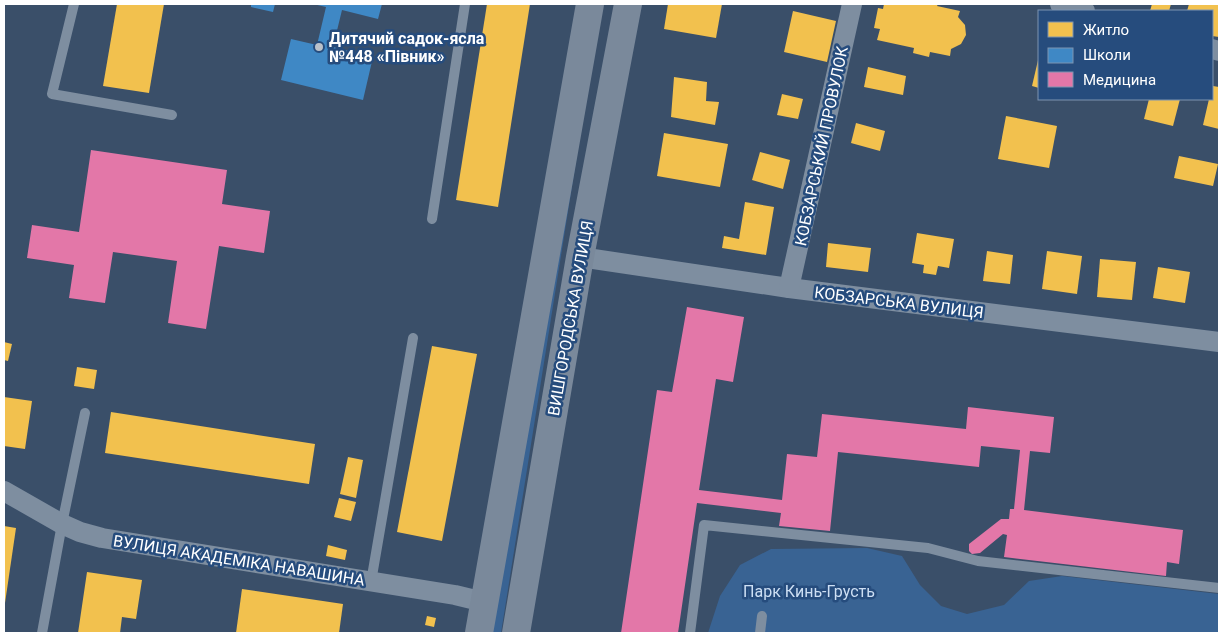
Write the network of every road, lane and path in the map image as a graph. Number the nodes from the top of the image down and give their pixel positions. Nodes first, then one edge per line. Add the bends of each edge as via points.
1 (74, 4) edge
2 (464, 4) edge
3 (590, 4) edge
4 (628, 4) edge
5 (852, 4) edge
6 (1060, 4) edge
7 (1081, 10) edge
8 (172, 115) dead end
9 (432, 219) dead end
10 (580, 257) junction
11 (789, 288) junction
12 (413, 338) dead end
13 (1219, 342) edge
14 (85, 414) dead end
15 (4, 491) edge
16 (62, 524) junction
17 (371, 582) junction
18 (1219, 588) edge
19 (484, 602) junction
20 (762, 616) dead end
21 (42, 633) edge
22 (479, 633) edge
23 (516, 633) edge
24 (690, 633) edge
25 (760, 633) edge

1 - 8 lane via 52,94
2 - 9 lane
3 - 19 main road
4 - 10 main road, ВИШГОРОДСЬКА ВУЛИЦЯ
5 - 11 street, КОБЗАРСЬКИЙ ПРОВУЛОК
6 - 7 street
10 - 11 street, КОБЗАРСЬКА ВУЛИЦЯ
10 - 23 main road, ВИШГОРОДСЬКА ВУЛИЦЯ
11 - 13 street, КОБЗАРСЬКА ВУЛИЦЯ
12 - 17 lane
14 - 16 lane
15 - 16 street, ВУЛИЦЯ АКАДЕМІКА НАВАШИНА
16 - 17 street, ВУЛИЦЯ АКАДЕМІКА НАВАШИНА via 102,538
16 - 21 lane
17 - 19 street, ВУЛИЦЯ АКАДЕМІКА НАВАШИНА
18 - 24 lane via 978,561 928,548 704,525
19 - 22 main road
20 - 25 lane

